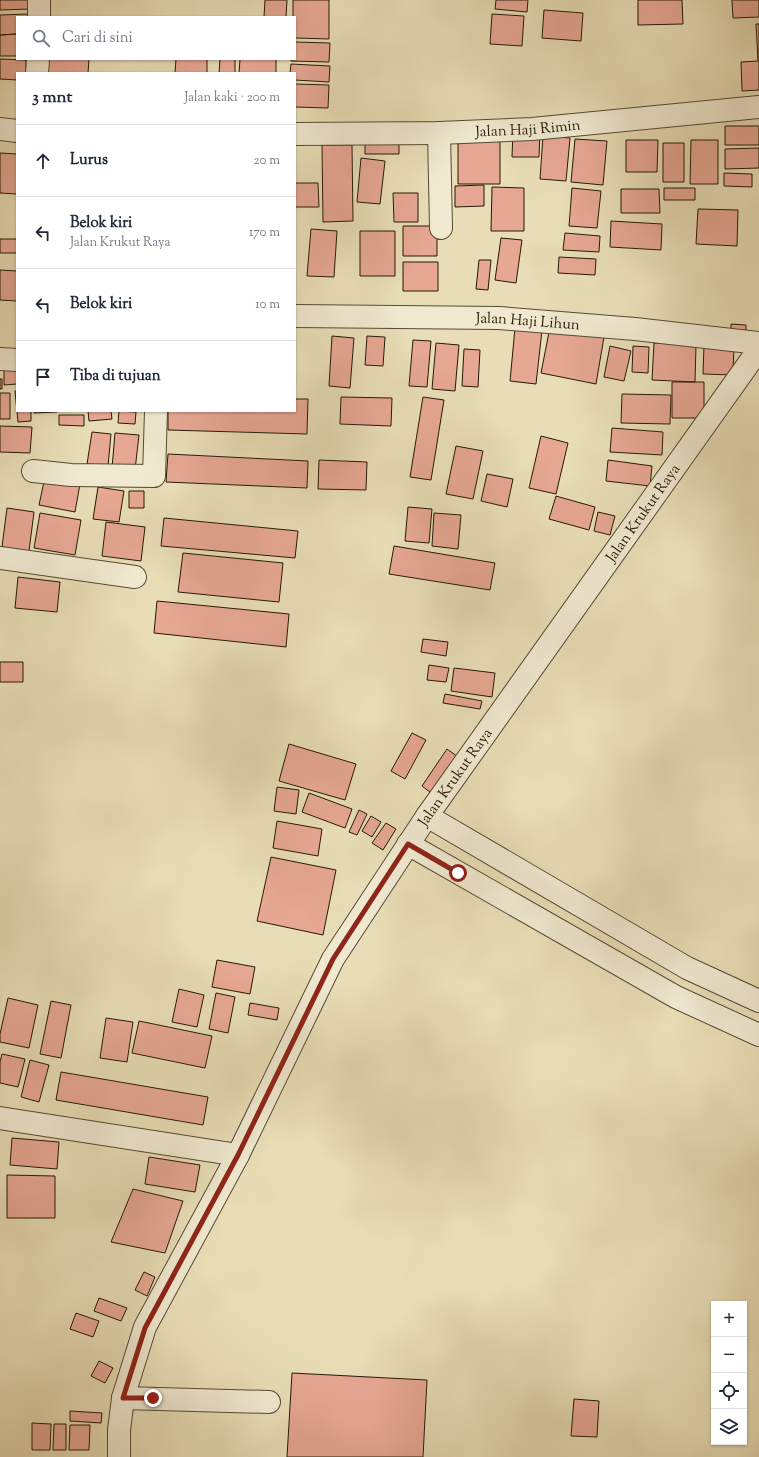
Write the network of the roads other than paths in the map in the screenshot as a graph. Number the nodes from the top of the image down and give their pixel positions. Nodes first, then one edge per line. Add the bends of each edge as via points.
1 (39, 0) edge
2 (39, 16) edge
3 (38, 60) edge
4 (37, 72) edge
5 (759, 107) edge
6 (0, 129) edge
7 (16, 132) edge
8 (439, 133) junction
9 (296, 134) edge
10 (441, 228) dead end
11 (296, 316) edge
12 (759, 343) edge
13 (759, 349) edge
14 (0, 359) edge
15 (16, 360) edge
16 (156, 412) edge
17 (33, 471) dead end
18 (0, 558) edge
19 (135, 578) dead end
20 (427, 816) junction
21 (408, 844) junction
22 (759, 1001) edge
23 (759, 1035) edge
24 (0, 1118) edge
25 (238, 1155) junction
26 (123, 1398) junction
27 (269, 1402) dead end
28 (119, 1457) edge

1 - 2 street
3 - 4 street
5 - 8 street, Jalan Haji Rimin via 532,129
6 - 7 street
8 - 9 street, Jalan Haji Rimin
8 - 10 street
11 - 12 street, Jalan Haji Lihun via 499,318 636,329
13 - 20 street, Jalan Krukut Raya
14 - 15 street
16 - 17 street via 154,476 71,475
18 - 19 street
20 - 21 street, Jalan Krukut Raya
20 - 22 street via 687,968
21 - 23 street via 676,997
21 - 25 street, Jalan Krukut Raya via 333,959
24 - 25 street
25 - 26 street, Jalan Krukut Raya via 145,1328
26 - 27 street
26 - 28 street, Jalan Krukut Raya

